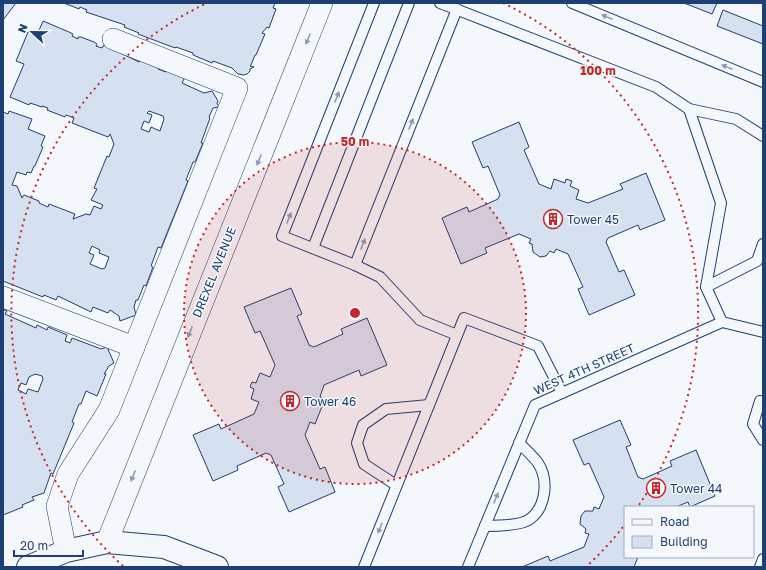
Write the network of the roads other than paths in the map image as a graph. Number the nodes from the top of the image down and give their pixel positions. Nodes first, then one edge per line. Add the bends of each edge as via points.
1 (322, 3) edge
2 (374, 3) edge
3 (409, 3) edge
4 (440, 3) edge
5 (572, 3) edge
6 (457, 9) junction
7 (113, 39) dead end
8 (763, 82) edge
9 (689, 110) junction
10 (763, 136) edge
11 (763, 244) edge
12 (313, 248) junction
13 (355, 265) junction
14 (706, 287) junction
15 (3, 297) edge
16 (722, 322) junction
17 (763, 332) edge
18 (457, 335) junction
19 (134, 347) junction
20 (562, 393) junction
21 (760, 401) dead end
22 (429, 405) junction
23 (763, 440) edge
24 (519, 443) junction
25 (395, 488) junction
26 (485, 526) junction
27 (107, 542) junction
28 (66, 551) junction
29 (763, 559) edge
30 (28, 567) edge
31 (217, 567) edge
32 (364, 567) edge
33 (468, 567) edge
34 (760, 567) edge

1 -> 27 street, DREXEL AVENUE
12 -> 2 lane via 282,236
3 - 12 lane
4 - 6 lane
8 -> 5 lane
6 - 9 lane via 656,87
13 -> 6 lane
7 - 19 street via 237,88
9 - 10 lane via 736,119
9 - 14 lane via 721,203
11 - 14 lane via 757,261
12 - 13 lane
13 - 18 lane via 380,277 420,320
14 - 16 lane
15 - 19 street
16 - 17 lane
16 - 20 lane, WEST 4TH STREET
18 - 20 lane via 464,318 538,346
18 - 22 lane
19 - 28 street via 109,410 68,474 57,506
20 - 24 lane, WEST 4TH STREET via 535,405
21 - 23 lane via 753,424
22 - 25 lane
22 - 25 lane via 386,409 363,424 357,442 364,464
26 -> 24 lane, WEST 4TH STREET
24 - 26 lane via 538,464 546,485 540,507 530,520 507,526
25 -> 32 lane
26 - 33 lane, WEST 4TH STREET
27 - 28 street
27 - 31 street via 164,547
28 - 30 street
29 - 34 lane

